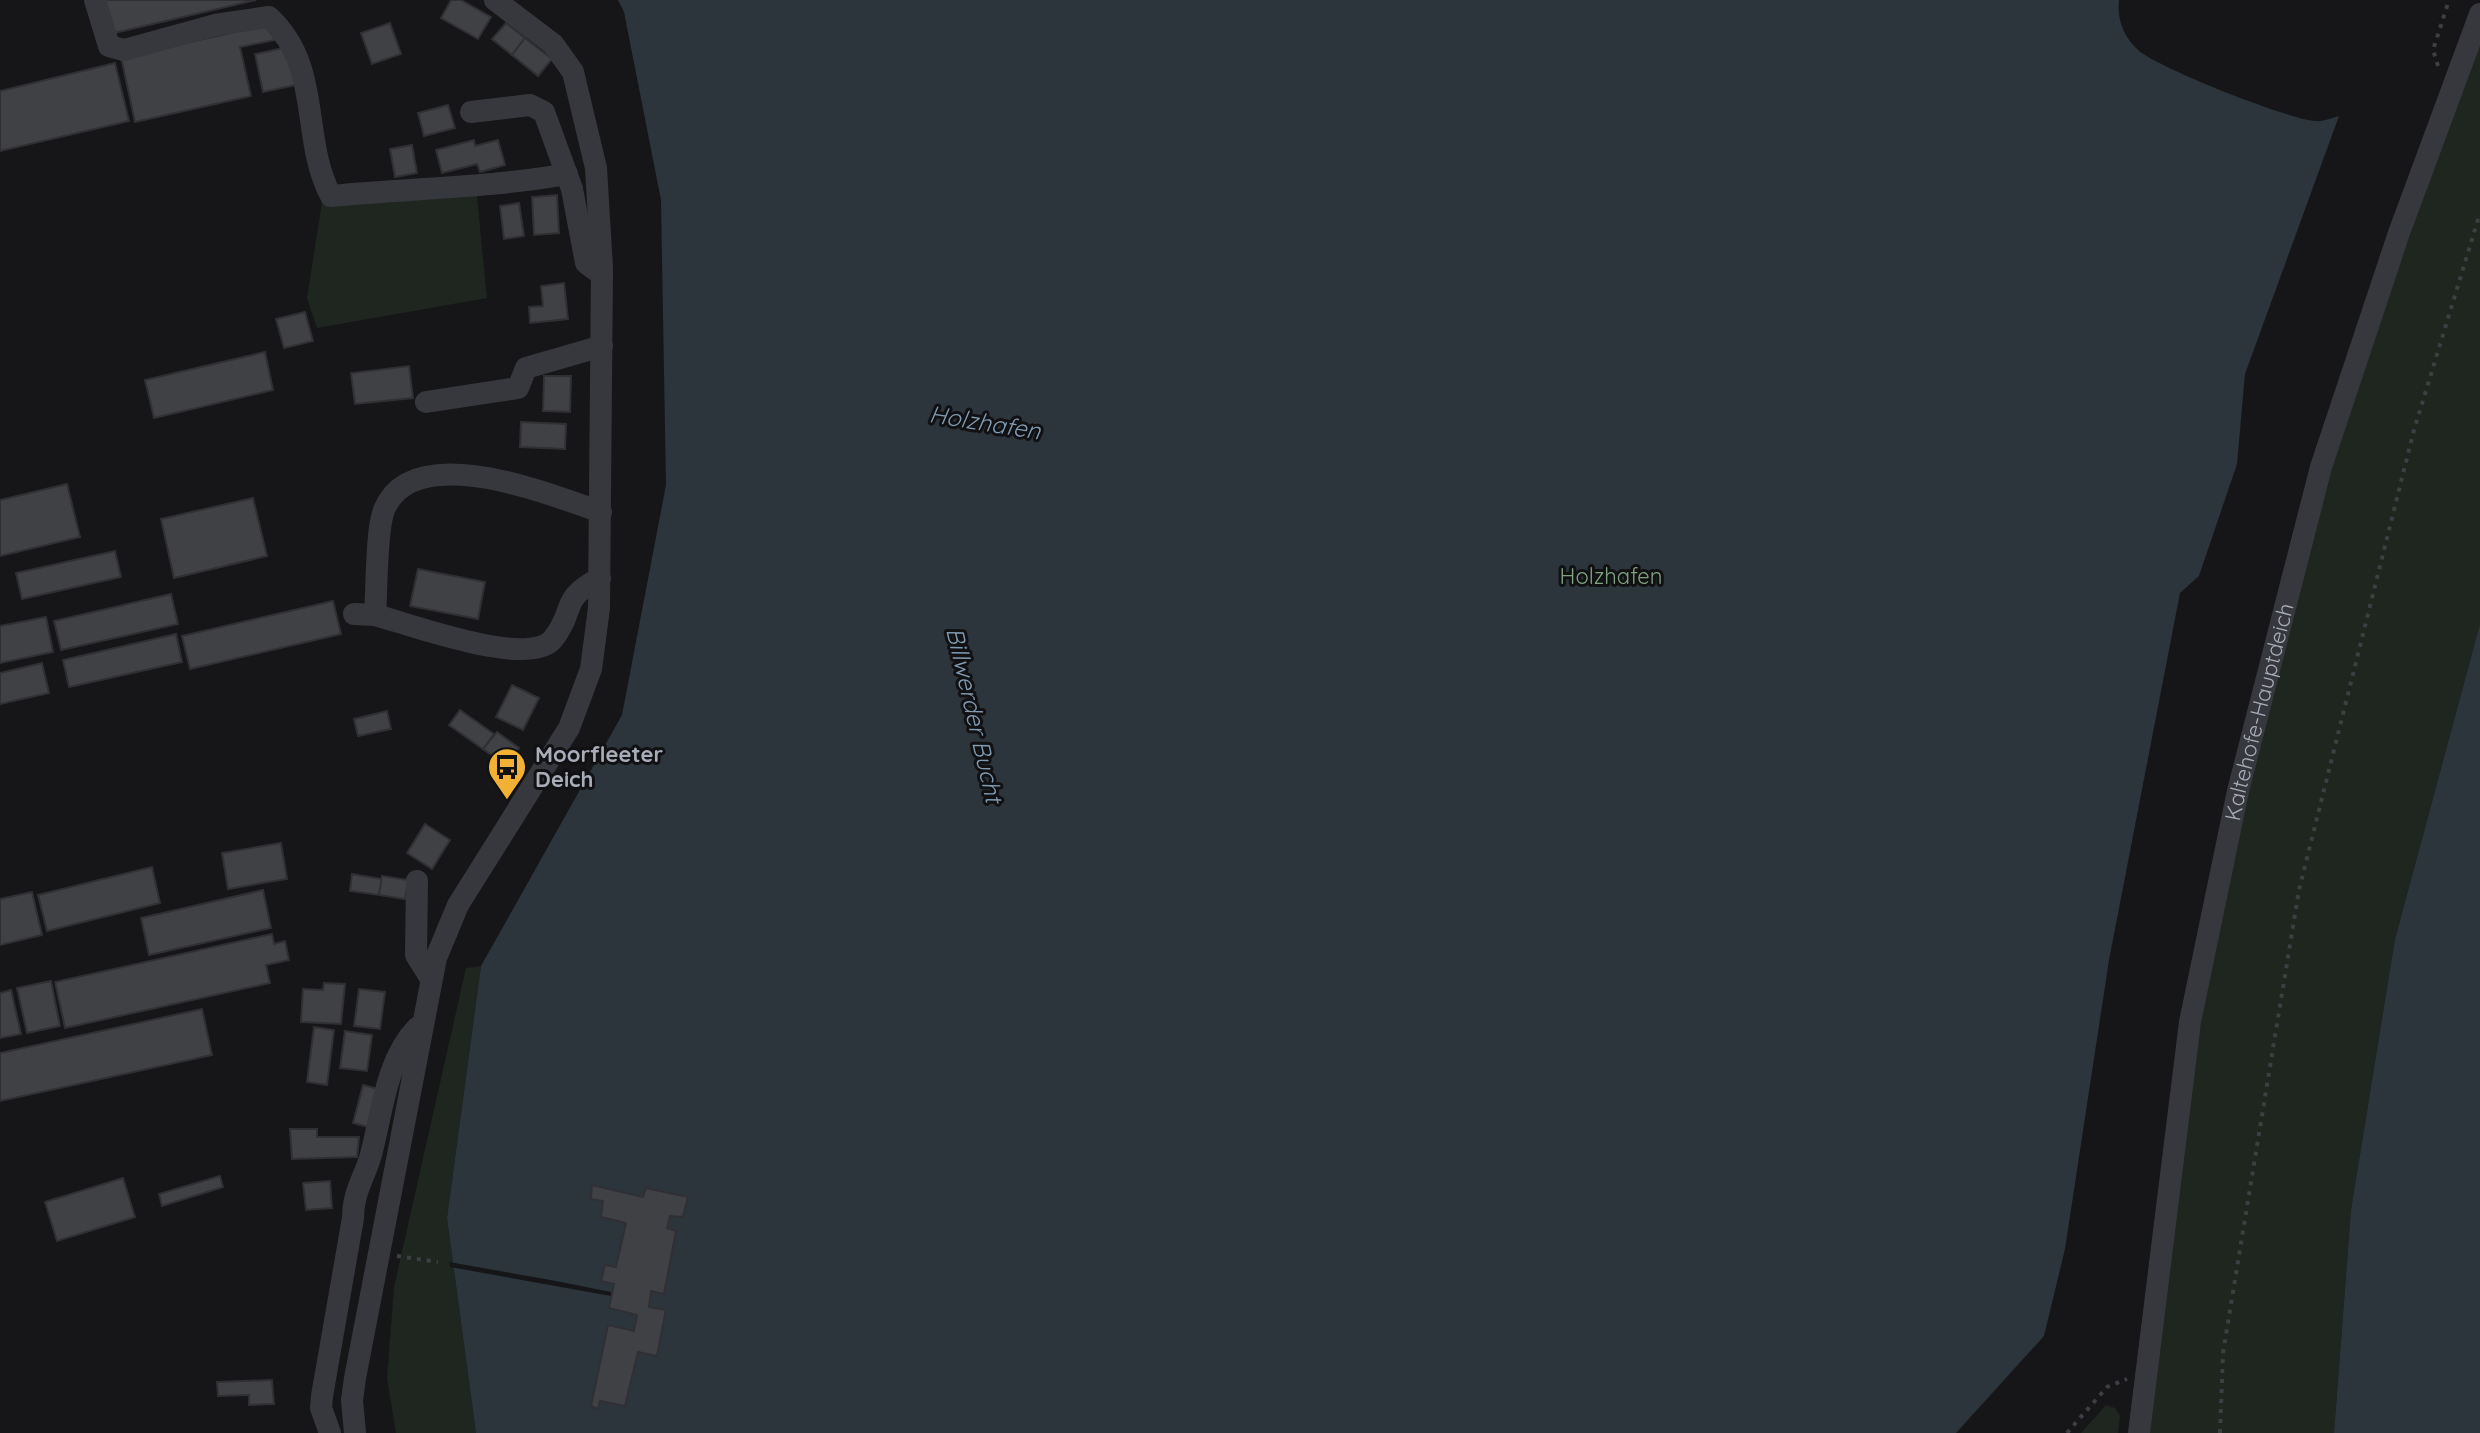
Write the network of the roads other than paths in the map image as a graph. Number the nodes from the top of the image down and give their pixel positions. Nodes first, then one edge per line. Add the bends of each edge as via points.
1 (95, 0) edge
2 (495, 0) edge
3 (2480, 14) edge
4 (471, 112) dead end
5 (567, 174) junction
6 (602, 275) junction
7 (602, 346) junction
8 (426, 402) dead end
9 (601, 512) junction
10 (600, 578) junction
11 (417, 881) dead end
12 (431, 979) junction
13 (422, 1022) junction
14 (330, 1433) edge
15 (355, 1433) edge
16 (2139, 1433) edge

1 - 5 street via 109,46 124,50 215,25 269,17 287,34 305,74 320,176 331,196 511,184
2 - 6 street via 553,44 573,72 596,168
3 - 16 street, Kaltehofe-Hauptdeich via 2321,467 2245,763 2190,1022
4 - 5 street via 530,105 544,112
5 - 6 street via 586,263
6 - 7 street
7 - 8 street via 526,368 518,388
7 - 9 street
9 - 10 street
9 - 10 street via 494,478 441,473 399,489 384,510 364,614 507,650 535,650 552,641 575,591
10 - 12 street via 596,641 578,708 448,924
11 - 12 street via 416,955
12 - 13 street
13 - 14 street via 391,1076 369,1162 353,1197 322,1396
13 - 15 street via 352,1400

